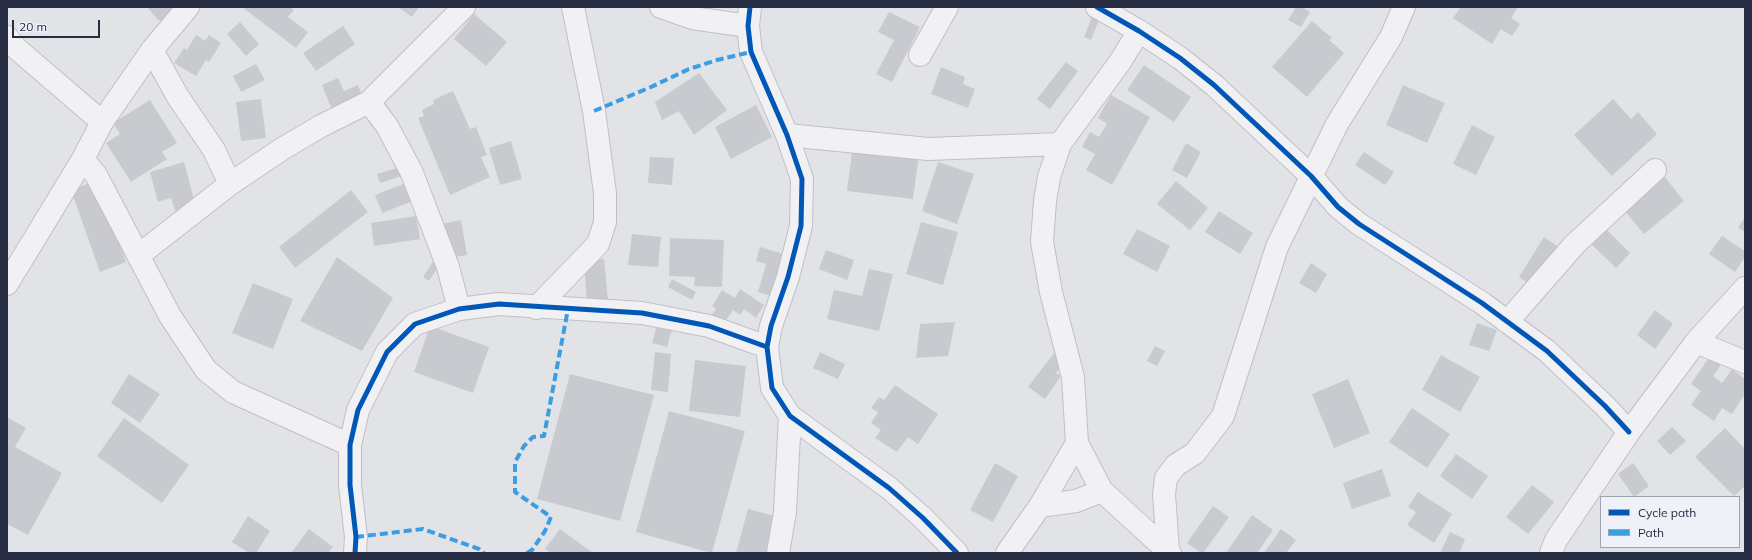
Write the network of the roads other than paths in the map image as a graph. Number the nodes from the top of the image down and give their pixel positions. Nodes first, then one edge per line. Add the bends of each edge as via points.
1 (188, 7) edge
2 (464, 7) edge
3 (573, 7) edge
4 (661, 7) edge
5 (947, 7) edge
6 (1404, 7) edge
7 (1104, 9) edge
8 (749, 16) edge
9 (1139, 30) junction
10 (7, 36) edge
11 (152, 50) junction
12 (920, 55) dead end
13 (370, 102) junction
14 (102, 122) junction
15 (787, 135) junction
16 (1060, 144) junction
17 (83, 159) junction
18 (1655, 170) dead end
19 (1311, 176) junction
20 (230, 184) junction
21 (139, 255) junction
22 (7, 284) edge
23 (1745, 288) edge
24 (536, 308) junction
25 (459, 309) junction
26 (1507, 322) junction
27 (1696, 342) junction
28 (768, 347) junction
29 (1745, 362) edge
30 (790, 416) junction
31 (1629, 432) junction
32 (1077, 443) junction
33 (350, 445) junction
34 (1102, 491) junction
35 (1040, 506) junction
36 (1169, 552) edge
37 (355, 553) edge
38 (778, 553) edge
39 (957, 553) edge
40 (1007, 553) edge
41 (1551, 553) edge

1 - 11 street
2 - 13 street
3 - 24 street via 594,110 605,193 605,222 598,244
4 - 8 street via 692,18
5 - 12 street
6 - 19 street via 1391,37 1337,124
7 - 9 street
8 - 15 street via 751,52
9 - 16 street via 1120,62
9 - 19 street via 1214,85
10 - 14 street via 16,48
11 - 14 street
11 - 20 street via 178,97 214,150
13 - 20 street via 322,126
13 - 25 street via 387,126 412,173 445,260
14 - 17 street
15 - 16 street via 928,149
15 - 28 street via 802,180 801,226 788,277 771,326
16 - 32 street via 1049,177 1042,242 1051,292 1073,377
17 - 21 street via 96,175
17 - 22 street
18 - 26 street via 1575,244
19 - 26 street via 1338,206 1359,224 1476,299
19 - 36 street via 1277,247 1223,416 1194,453 1176,465 1166,478 1164,494
20 - 21 street
21 - 33 street via 170,316 206,370 233,392
23 - 27 street
24 - 25 street via 499,304
24 - 28 street via 642,313 709,326
25 - 33 street via 415,324 387,352 358,410
26 - 31 street via 1547,352
27 - 29 street
27 - 31 street
28 - 30 street via 772,388
30 - 38 street via 784,512
30 - 39 street via 890,488
31 - 41 street via 1556,540
32 - 34 street
32 - 35 street
33 - 37 street
34 - 35 street via 1076,501
34 - 36 street
35 - 40 street

